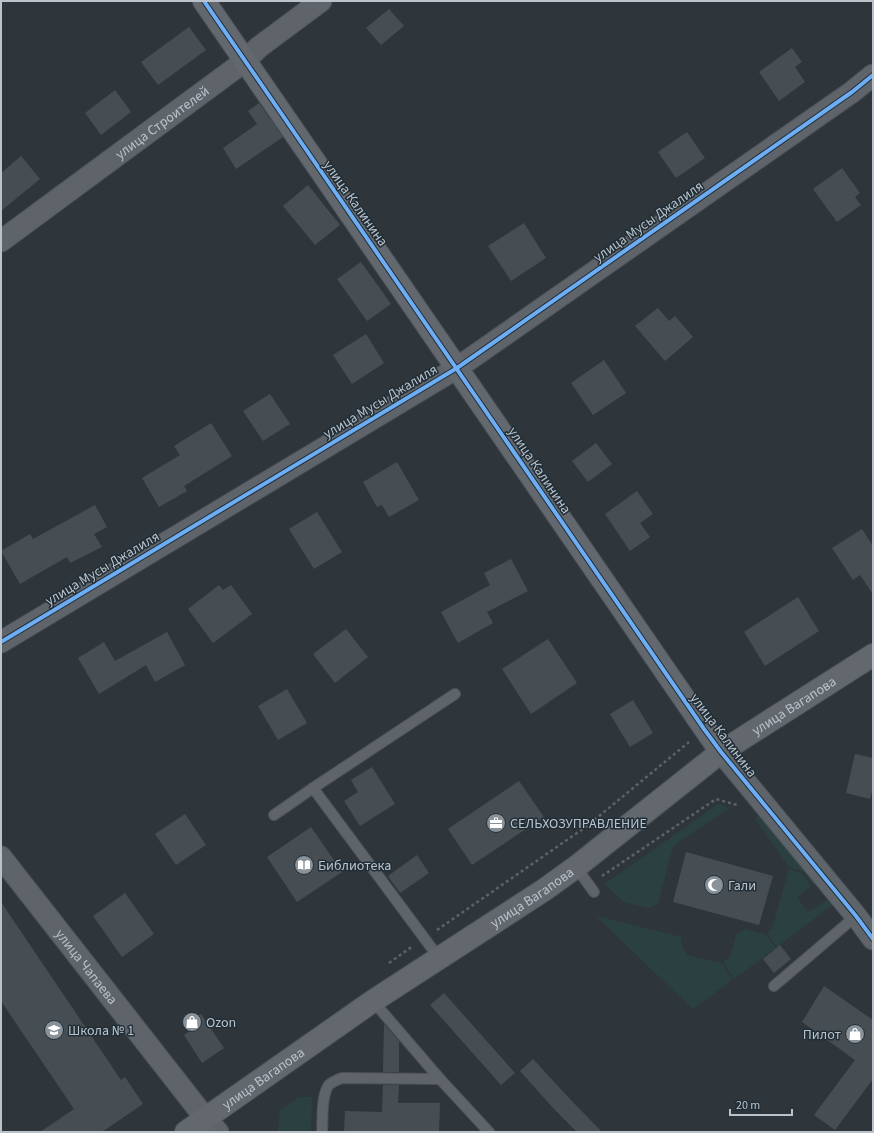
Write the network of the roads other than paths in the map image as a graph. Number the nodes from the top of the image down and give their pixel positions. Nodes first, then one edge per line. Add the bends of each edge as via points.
1 (204, 1) edge
2 (321, 1) edge
3 (245, 61) junction
4 (873, 75) edge
5 (1, 241) edge
6 (457, 368) junction
7 (1, 642) edge
8 (873, 655) edge
9 (455, 694) dead end
10 (721, 752) junction
11 (313, 788) junction
12 (274, 815) dead end
13 (1, 857) edge
14 (576, 867) junction
15 (594, 892) dead end
16 (856, 916) junction
17 (873, 939) edge
18 (439, 958) junction
19 (774, 986) dead end
20 (373, 1001) junction
21 (440, 1079) junction
22 (212, 1125) edge
23 (186, 1132) edge
24 (322, 1132) edge
25 (489, 1132) edge

1 - 3 street, улица Калинина
2 - 3 street, улица Строителей via 258,47
3 - 5 street, улица Строителей
3 - 6 street, улица Калинина
4 - 6 street, улица Мусы Джалиля
6 - 7 street, улица Мусы Джалиля
6 - 10 street, улица Калинина
8 - 10 street, улица Вагапова
9 - 11 lane
10 - 14 street, улица Вагапова
10 - 16 street, улица Калинина
11 - 12 lane
11 - 18 lane
13 - 22 street, улица Чапаева
14 - 15 lane
14 - 18 street, улица Вагапова via 547,895
16 - 17 street, улица Калинина
16 - 19 lane
18 - 20 street, улица Вагапова
20 - 21 lane
20 - 22 street, улица Вагапова
21 - 24 lane via 342,1078 334,1081 328,1085 325,1094
21 - 25 lane
22 - 23 street, улица Вагапова

